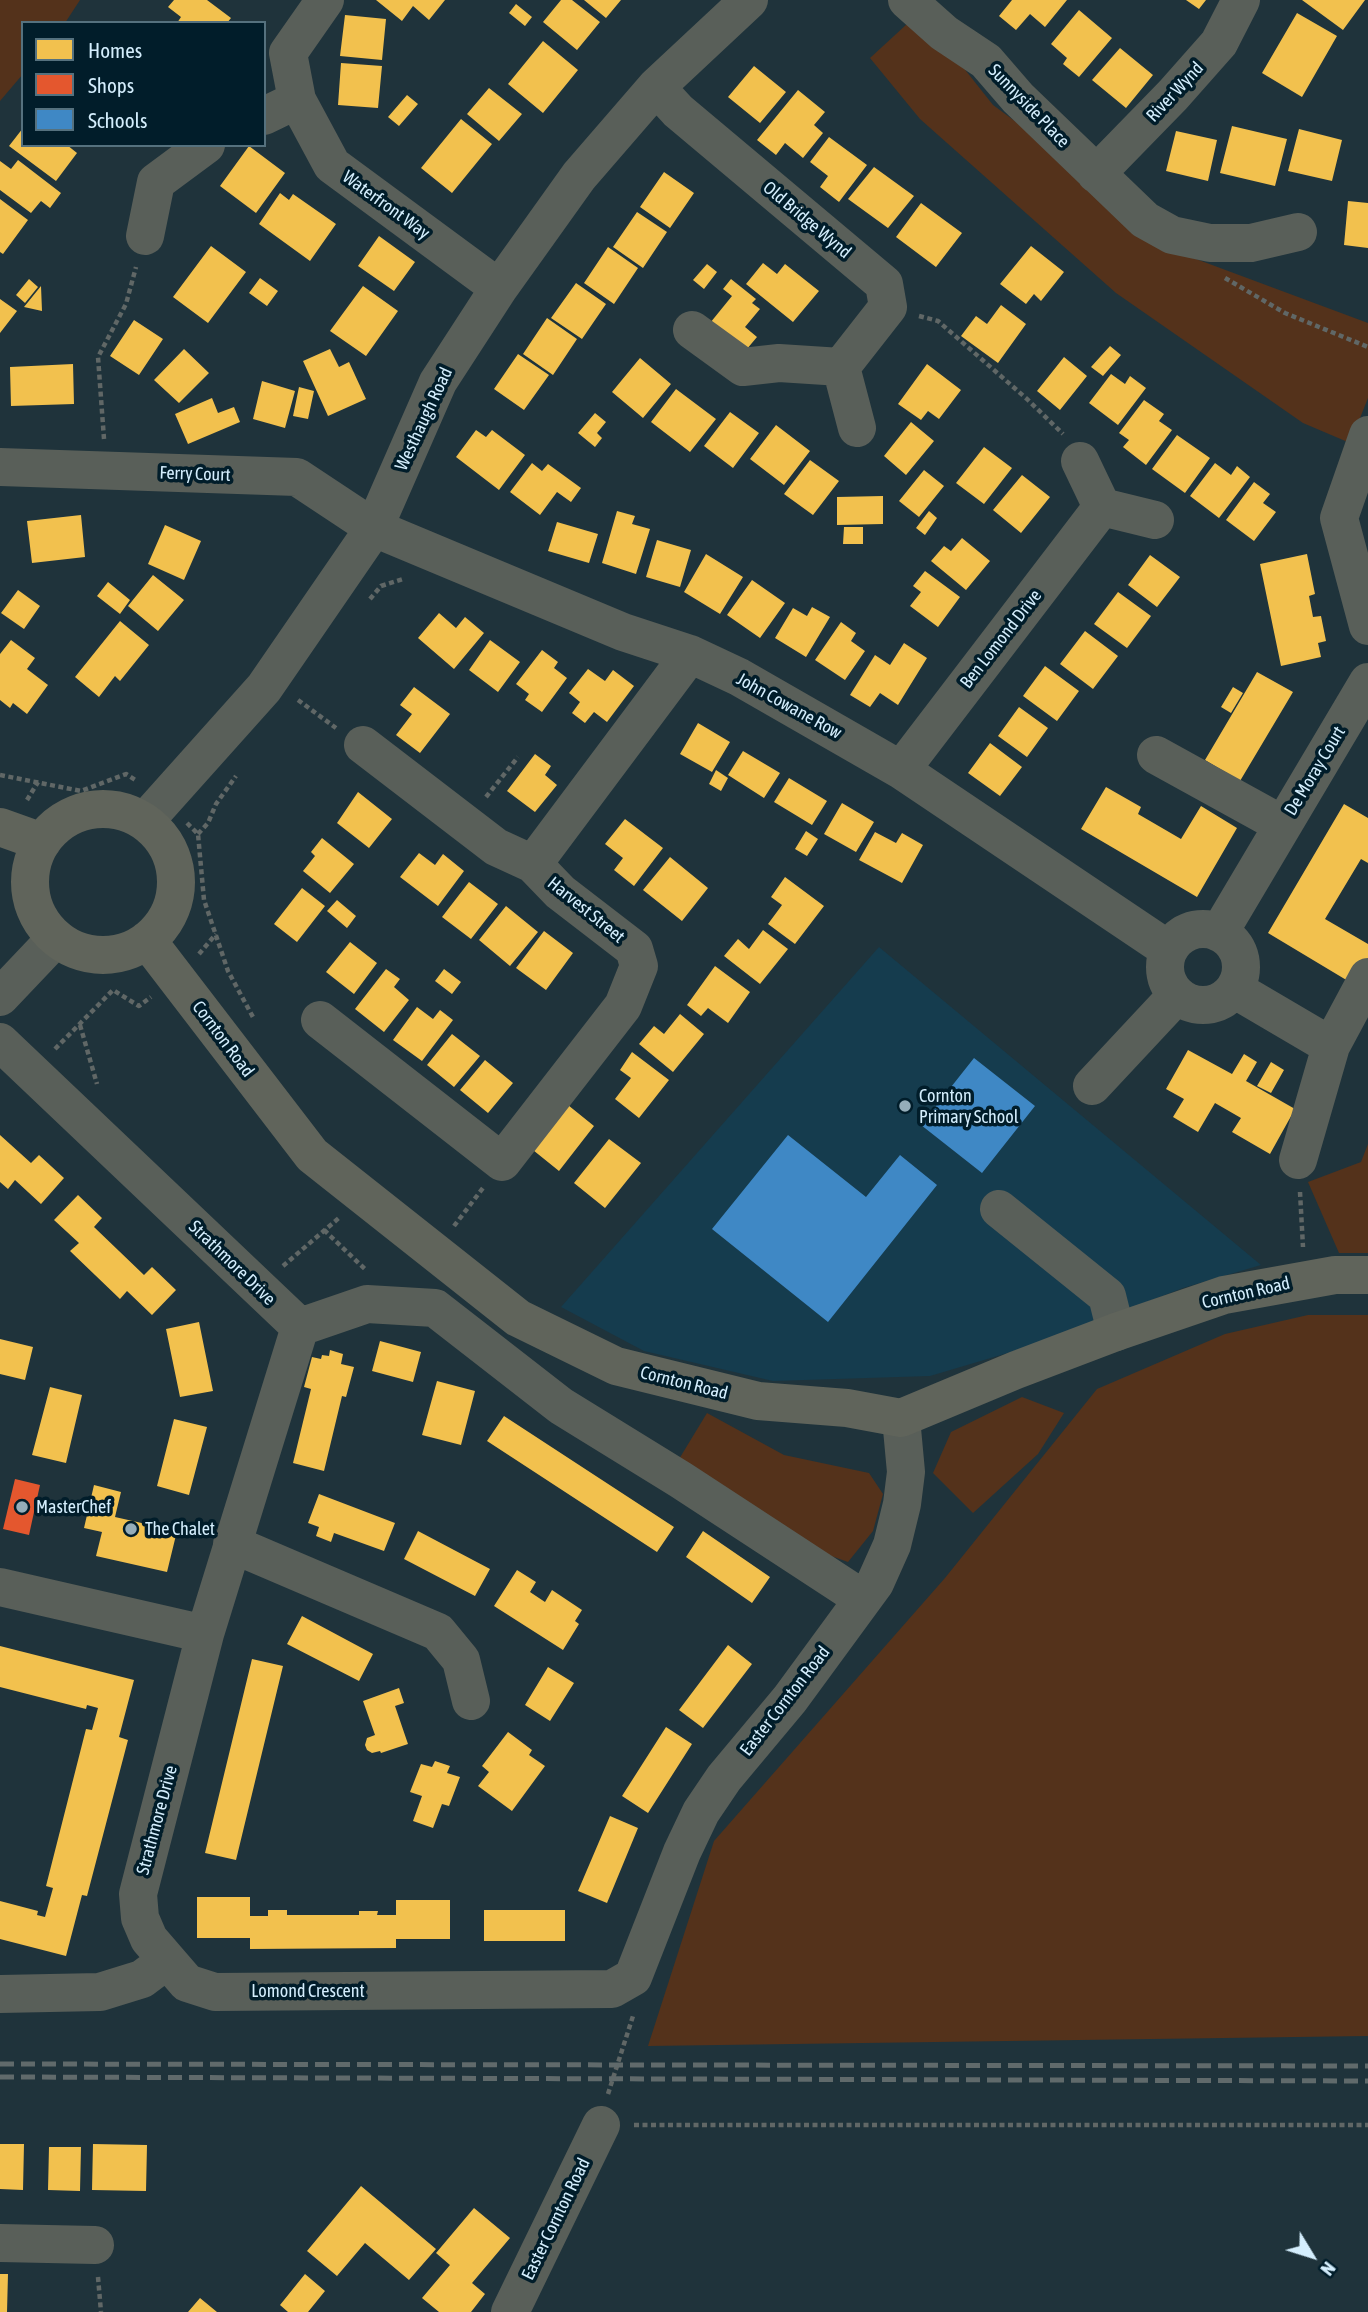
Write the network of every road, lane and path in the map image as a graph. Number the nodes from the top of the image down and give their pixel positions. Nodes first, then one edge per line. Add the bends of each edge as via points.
1 (325, 0) edge
2 (749, 0) edge
3 (906, 0) edge
4 (1241, 0) edge
5 (656, 88) junction
6 (281, 108) edge
7 (203, 147) edge
8 (1096, 174) junction
9 (1298, 232) dead end
10 (145, 236) joint
11 (1215, 272) dead end
12 (499, 288) junction
13 (888, 307) junction
14 (692, 330) dead end
15 (1368, 347) edge
16 (841, 367) junction
17 (857, 428) dead end
18 (1368, 435) edge
19 (1080, 461) joint
20 (106, 471) junction
21 (5, 477) edge
22 (1102, 507) junction
23 (1155, 520) dead end
24 (374, 528) junction
25 (409, 578) dead end
26 (369, 601) dead end
27 (1368, 626) edge
28 (690, 654) junction
29 (1368, 682) edge
30 (296, 702) dead end
31 (363, 745) joint
32 (1156, 755) dead end
33 (518, 757) dead end
34 (901, 770) junction
35 (238, 772) dead end
36 (0, 775) edge
37 (484, 800) dead end
38 (155, 811) junction
39 (1283, 825) junction
40 (0, 827) edge
41 (198, 834) junction
42 (42, 842) junction
43 (533, 864) junction
44 (1219, 933) junction
45 (216, 934) junction
46 (56, 938) junction
47 (147, 940) junction
48 (1169, 950) junction
49 (1368, 977) edge
50 (177, 980) junction
51 (1234, 989) junction
52 (1177, 995) junction
53 (0, 997) edge
54 (320, 1020) dead end
55 (257, 1026) dead end
56 (0, 1042) edge
57 (1331, 1046) junction
58 (32, 1073) junction
59 (1092, 1086) dead end
60 (1298, 1160) joint
61 (502, 1162) junction
62 (364, 1196) junction
63 (999, 1209) dead end
64 (435, 1251) junction
65 (1368, 1275) edge
66 (1305, 1280) junction
67 (258, 1287) junction
68 (300, 1327) junction
69 (1116, 1332) junction
70 (901, 1418) junction
71 (232, 1544) junction
72 (0, 1587) edge
73 (863, 1599) junction
74 (205, 1634) junction
75 (471, 1701) dead end
76 (166, 1961) junction
77 (633, 1978) junction
78 (0, 1994) edge
79 (1368, 2124) edge
80 (601, 2126) junction
81 (0, 2242) edge
82 (95, 2245) dead end
83 (510, 2312) edge

1 - 6 street, Waterfront Way via 288,53
2 - 5 street, Westhaugh Road
3 - 8 street, Sunnyside Place via 986,61
4 - 8 street, River Wynd via 1219,43
5 - 12 street, Westhaugh Road via 579,176
5 - 13 street, Old Bridge Wynd via 884,285
6 - 12 street, Waterfront Way via 332,165
7 - 10 street via 156,183
8 - 9 street, Sunnyside Place via 1145,220 1172,235 1210,243 1251,243
10 - 20 path via 126,304 98,357
11 - 15 path via 1284,313
12 - 24 street, Westhaugh Road via 438,382
13 - 16 street
13 - 19 path via 938,321 1077,447
14 - 16 street via 743,367 779,363
16 - 17 street
18 - 27 street via 1339,518
19 - 22 street
20 - 21 street, Ferry Court
20 - 24 street, Ferry Court via 298,477
22 - 23 street
22 - 34 street, Ben Lomond Drive
24 - 28 street, John Cowane Row via 622,632
24 - 38 street, Westhaugh Road via 264,688
25 - 26 path via 380,586
28 - 34 street, John Cowane Row
28 - 43 street
29 - 39 street, De Moray Court
30 - 31 path
31 - 43 street, Harvest Street via 496,847
32 - 39 street, De Moray Court
33 - 37 path
34 - 48 street, John Cowane Row
35 - 41 path
36 - 38 path via 82,791 127,774
38 - 41 path
38 - 42 main road via 88,810 58,824
38 - 47 main road via 176,883 169,914
39 - 44 street, De Moray Court
40 - 42 main road
41 - 45 path via 204,900
42 - 46 main road via 32,863 30,884 36,912
43 - 61 street, Harvest Street via 560,892 634,949 639,966 623,1006
44 - 48 street via 1196,930
44 - 51 street via 1236,947 1240,957
45 - 50 path
45 - 55 path via 228,971
46 - 47 main road via 93,954 116,954
46 - 53 street
47 - 50 main road, Cornton Road
48 - 52 street via 1166,974
49 - 57 street
50 - 58 path via 139,1006 114,990
50 - 62 main road, Cornton Road via 312,1155
51 - 52 street via 1213,1004 1200,1005
51 - 57 street
52 - 59 street
54 - 61 street
56 - 58 street, Strathmore Drive
57 - 60 street
58 - 67 street, Strathmore Drive
60 - 66 path
61 - 64 path
62 - 64 main road, Cornton Road
62 - 67 path
63 - 69 street via 1107,1296
64 - 70 main road, Cornton Road via 518,1318 616,1366 758,1401 847,1408
65 - 66 main road, Cornton Road
66 - 69 main road, Cornton Road via 1224,1295
67 - 68 street, Strathmore Drive
68 - 71 street, Strathmore Drive
68 - 73 street via 367,1304 435,1308 561,1406
69 - 70 main road, Cornton Road
70 - 73 street, Easter Cornton Road via 906,1472 902,1504 892,1545
71 - 74 street, Strathmore Drive
71 - 75 street via 438,1632 461,1660
72 - 74 street
73 - 77 street, Easter Cornton Road via 701,1812
74 - 76 street, Strathmore Drive via 138,1894 140,1918
76 - 77 street, Lomond Crescent via 187,1983 215,1992 612,1989
76 - 78 street via 142,1979 100,1992
77 - 80 path via 636,2009
79 - 80 path
80 - 83 street, Easter Cornton Road
81 - 82 street

